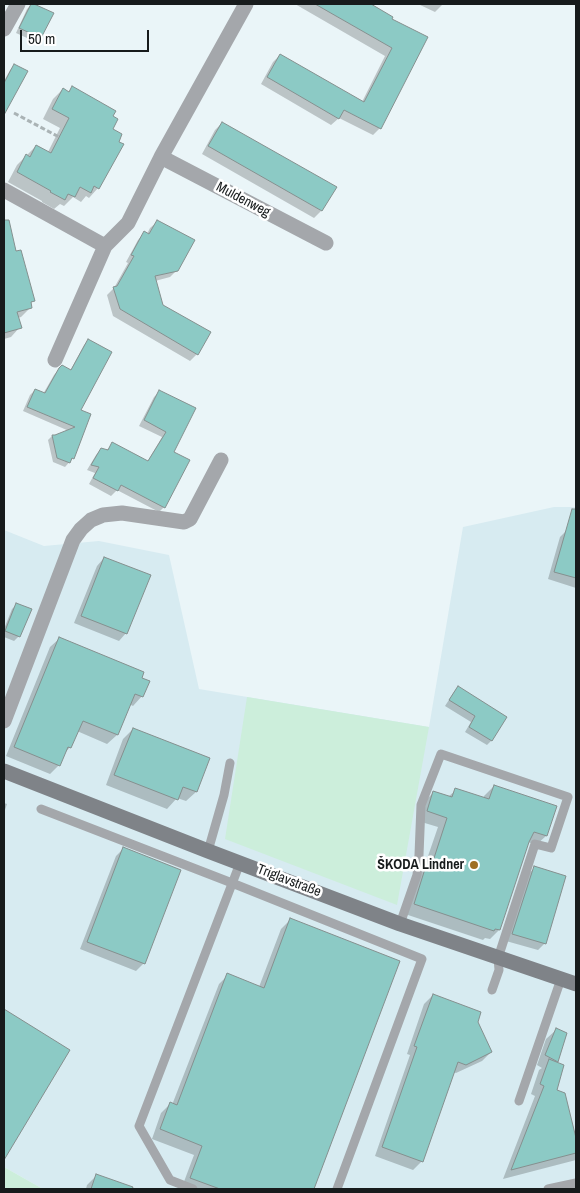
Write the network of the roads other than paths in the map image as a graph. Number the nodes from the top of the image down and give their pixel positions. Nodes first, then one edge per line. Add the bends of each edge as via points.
1 (18, 4) edge
2 (246, 4) edge
3 (4, 30) edge
4 (161, 157) junction
5 (4, 190) edge
6 (326, 242) dead end
7 (106, 246) junction
8 (55, 360) dead end
9 (220, 460) dead end
10 (4, 722) edge
11 (230, 763) dead end
12 (4, 770) edge
13 (42, 809) dead end
14 (208, 851) junction
15 (240, 863) junction
16 (232, 883) junction
17 (400, 924) junction
18 (498, 958) junction
19 (561, 979) junction
20 (576, 984) edge
21 (492, 990) dead end
22 (519, 1101) dead end
23 (576, 1183) edge
24 (193, 1189) edge
25 (337, 1189) edge
26 (548, 1189) edge

1 - 3 street
2 - 4 street
4 - 6 street, Muldenweg
4 - 7 street via 128,223
5 - 7 street
7 - 8 street
9 - 10 street via 190,519 184,522 122,513 103,515 81,529 73,540
11 - 14 lane
12 - 14 street, Triglavstraße
13 - 16 lane
14 - 15 street, Triglavstraße
15 - 16 lane
15 - 17 street, Triglavstraße
16 - 24 lane via 139,1126 170,1180
16 - 25 lane via 422,959
17 - 18 street, Triglavstraße
17 - 18 lane via 417,875 421,805 441,754 568,797 551,848 535,844
18 - 19 street, Triglavstraße
18 - 21 lane via 499,970
19 - 20 street, Triglavstraße
19 - 22 lane
23 - 26 lane

